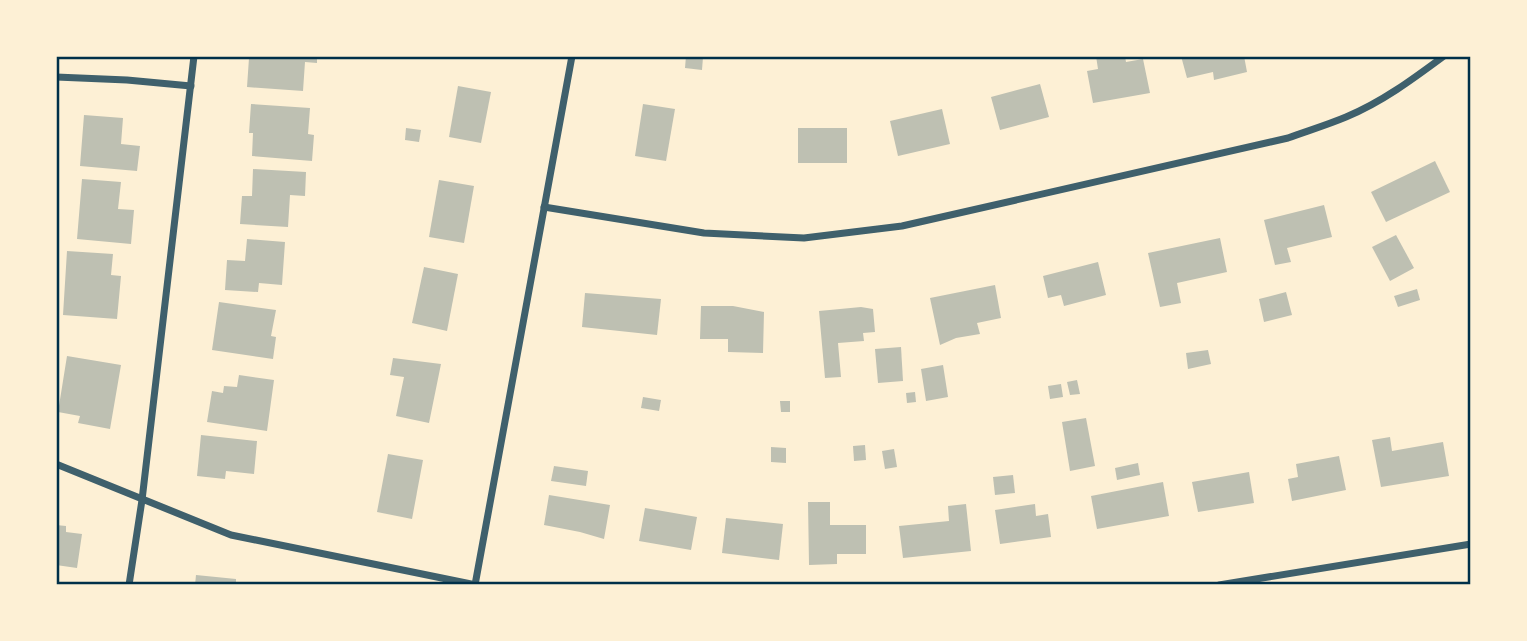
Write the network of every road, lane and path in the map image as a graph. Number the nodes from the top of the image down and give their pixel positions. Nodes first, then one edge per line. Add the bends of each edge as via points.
1 (194, 56) edge
2 (572, 56) edge
3 (1444, 56) edge
4 (56, 77) edge
5 (191, 86) junction
6 (544, 207) junction
7 (56, 464) edge
8 (142, 500) junction
9 (1471, 544) edge
10 (129, 585) edge
11 (475, 585) edge
12 (1219, 585) edge

1 - 5 street
2 - 6 street
3 - 6 street via 1375,103 1288,138 876,231 804,238 704,233
4 - 5 street
5 - 8 street
6 - 11 street
7 - 8 street
8 - 10 street
8 - 11 street via 231,535
9 - 12 street

